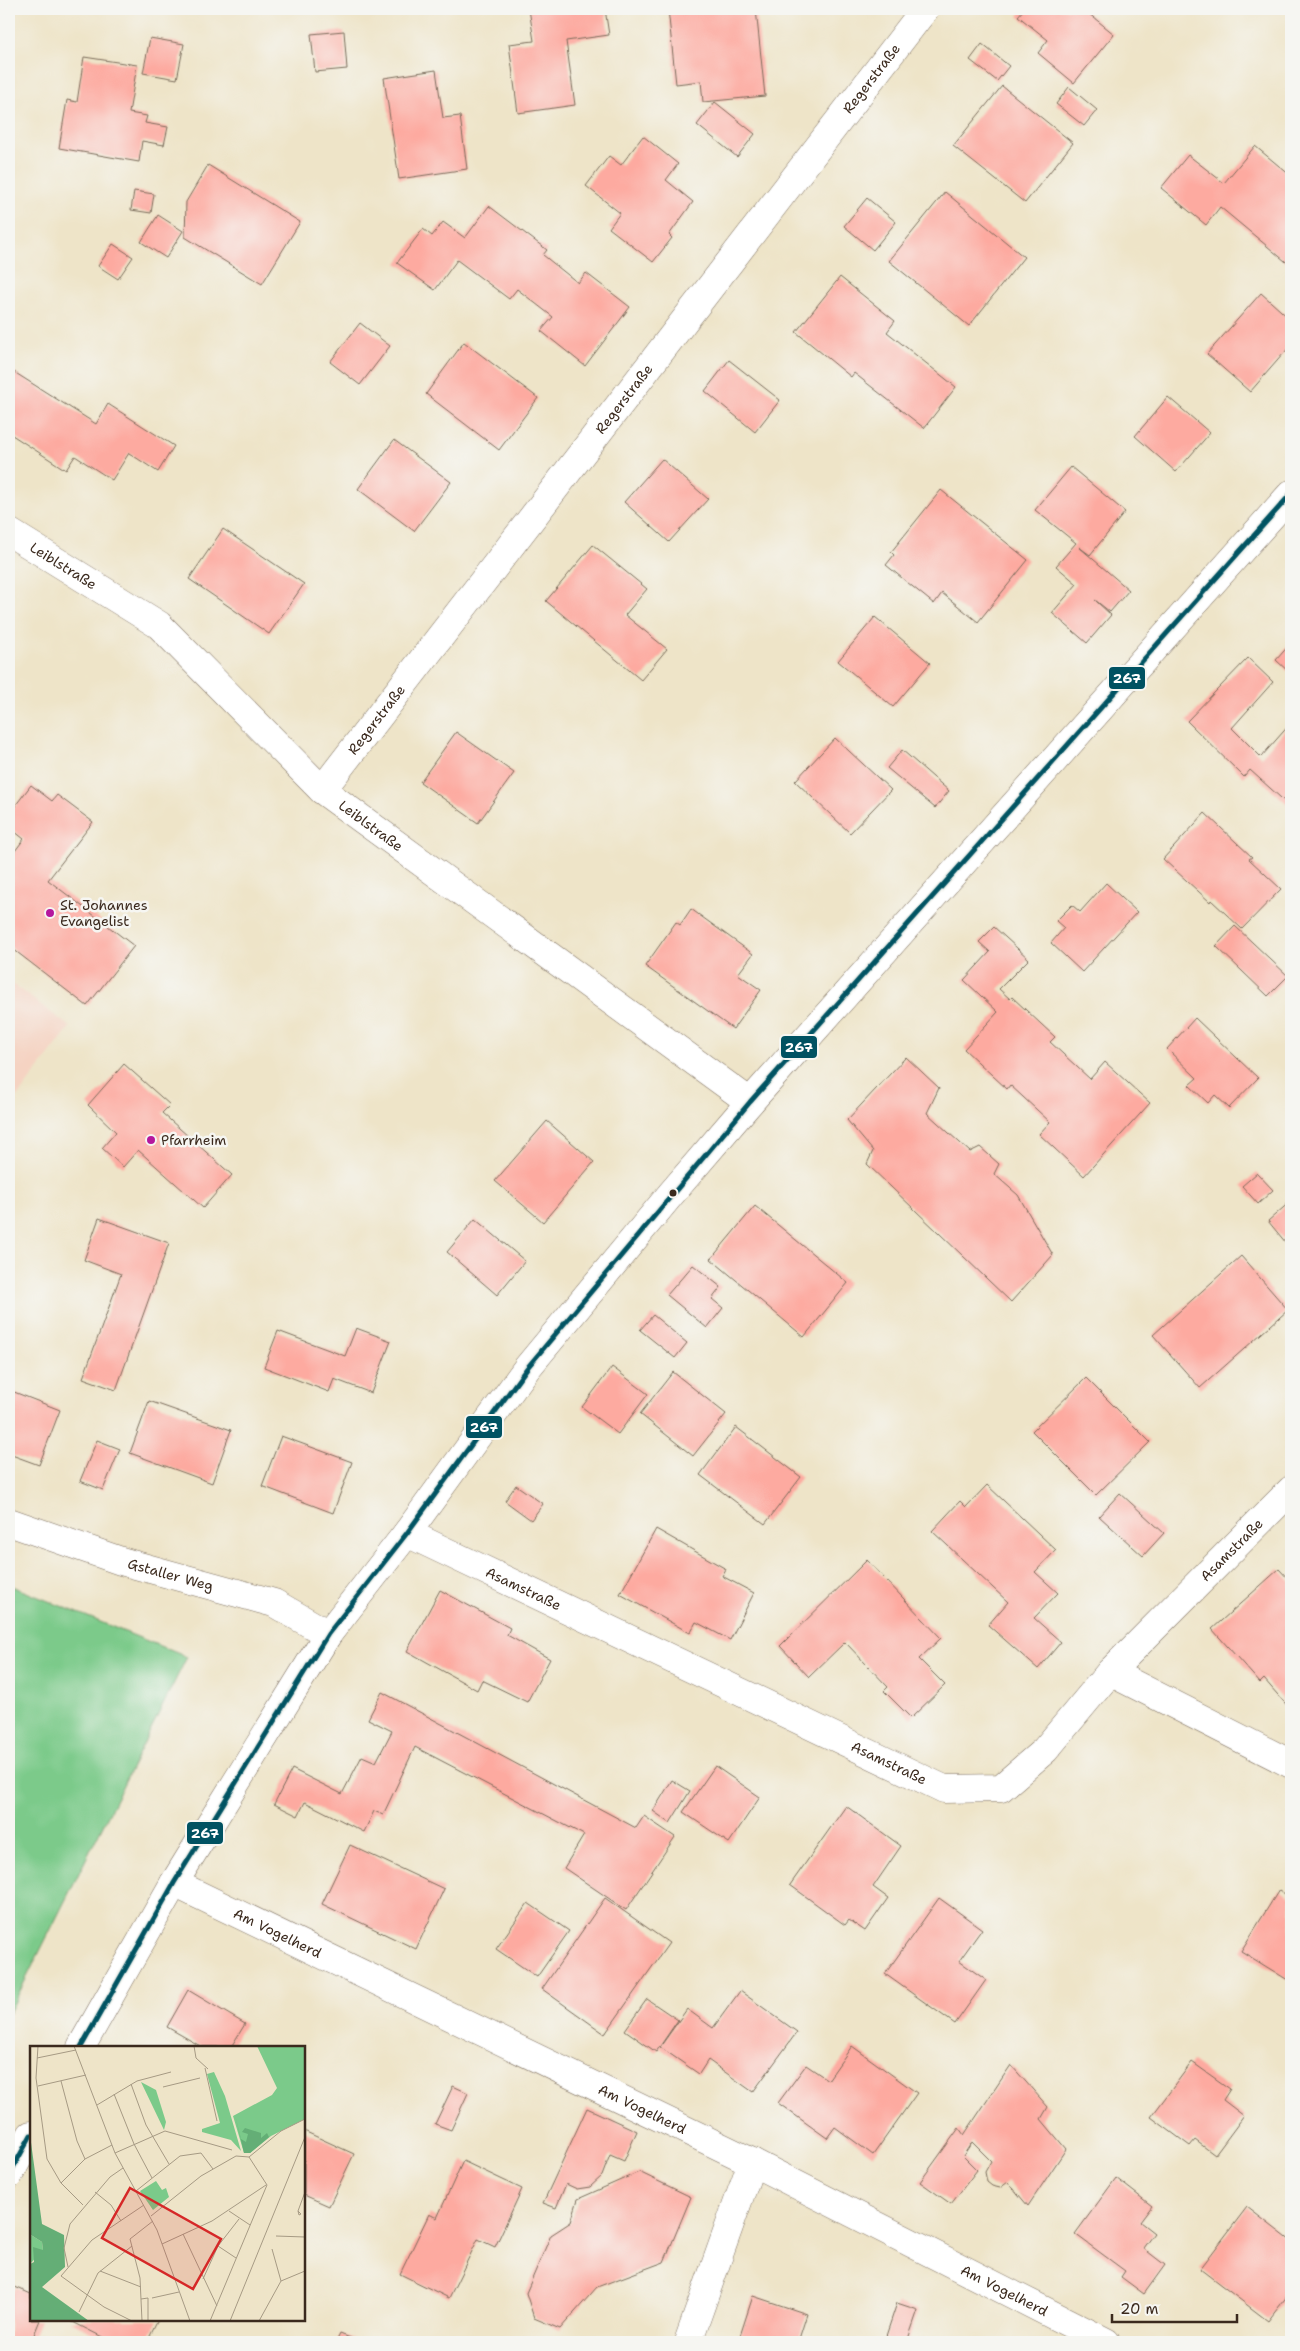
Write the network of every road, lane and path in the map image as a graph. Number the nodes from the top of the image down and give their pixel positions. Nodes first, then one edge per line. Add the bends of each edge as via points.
1 (926, 9) edge
2 (1291, 494) edge
3 (9, 532) edge
4 (322, 790) junction
5 (750, 1102) junction
6 (1291, 1490) edge
7 (9, 1522) edge
8 (407, 1532) junction
9 (328, 1634) junction
10 (1110, 1672) junction
11 (1291, 1764) edge
12 (174, 1883) junction
13 (82, 2046) edge
14 (30, 2137) edge
15 (752, 2162) junction
16 (9, 2175) edge
17 (688, 2342) edge
18 (1106, 2342) edge

1 - 4 street, Regerstraße
2 - 5 street
3 - 4 street, Leiblstraße via 159,625
4 - 5 street, Leiblstraße
5 - 8 street via 528,1368
6 - 10 street, Asamstraße
7 - 9 street, Gstaller Weg via 121,1561 274,1603
8 - 9 street
8 - 10 street, Asamstraße via 944,1789 1000,1788 1044,1750
9 - 12 street
10 - 11 street
12 - 13 street
12 - 15 street, Am Vogelherd
14 - 16 street
15 - 17 street
15 - 18 street, Am Vogelherd

